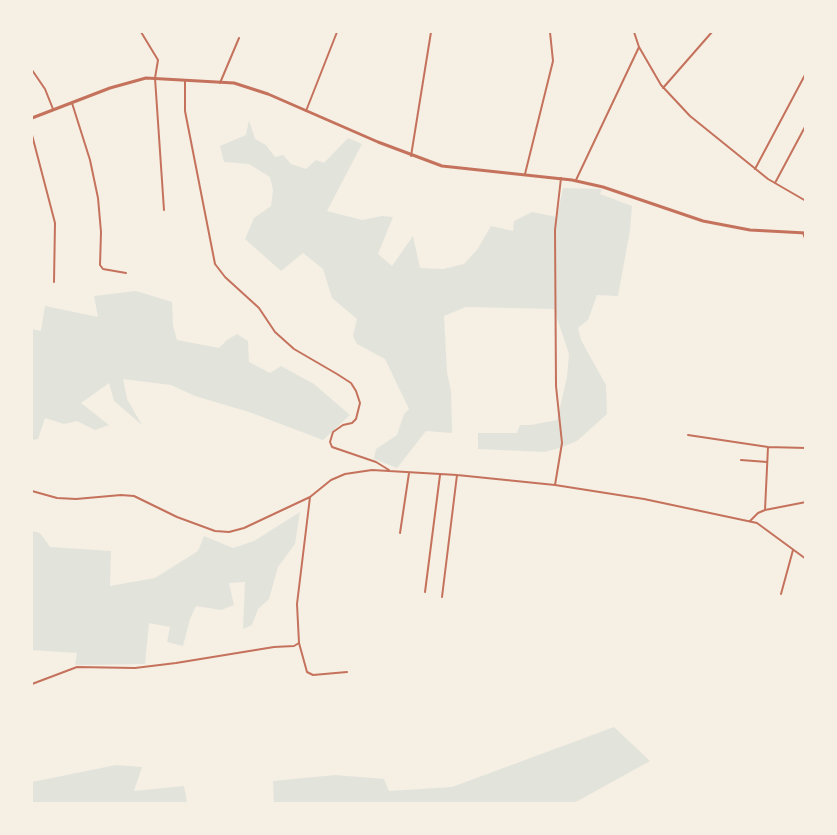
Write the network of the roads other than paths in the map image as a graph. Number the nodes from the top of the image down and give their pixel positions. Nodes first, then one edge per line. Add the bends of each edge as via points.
1 (141, 32) edge
2 (337, 32) edge
3 (430, 32) edge
4 (550, 32) edge
5 (634, 32) edge
6 (712, 32) edge
7 (239, 39) dead end
8 (639, 46) junction
9 (32, 70) edge
10 (806, 73) edge
11 (155, 78) junction
12 (185, 81) junction
13 (220, 83) junction
14 (663, 88) junction
15 (72, 103) junction
16 (54, 110) junction
17 (306, 111) junction
18 (32, 117) edge
19 (806, 125) edge
20 (32, 135) edge
21 (411, 156) junction
22 (755, 169) junction
23 (525, 174) junction
24 (561, 178) junction
25 (576, 180) junction
26 (775, 183) junction
27 (806, 201) edge
28 (164, 210) dead end
29 (804, 233) edge
30 (806, 241) edge
31 (126, 273) dead end
32 (54, 282) dead end
33 (687, 435) dead end
34 (768, 447) junction
35 (806, 448) edge
36 (741, 460) dead end
37 (767, 462) junction
38 (392, 472) junction
39 (409, 473) junction
40 (440, 475) junction
41 (457, 475) junction
42 (555, 485) junction
43 (32, 491) edge
44 (310, 497) junction
45 (806, 502) edge
46 (765, 510) junction
47 (750, 522) junction
48 (400, 533) dead end
49 (793, 550) junction
50 (806, 559) edge
51 (425, 592) dead end
52 (781, 594) dead end
53 (442, 597) dead end
54 (299, 643) junction
55 (347, 672) dead end
56 (32, 684) edge

1 - 11 street via 158,60
2 - 17 street
3 - 21 street
4 - 23 street via 554,61
5 - 8 street
6 - 14 street
7 - 13 street
8 - 14 street
8 - 25 street
9 - 16 street
10 - 22 street
11 - 12 street
11 - 15 street via 129,82
11 - 28 street
12 - 13 street
12 - 38 street via 185,111 215,264 294,350 351,383 360,404 356,419 333,432 332,447 376,462
13 - 17 street via 241,84
14 - 22 street via 690,116
15 - 16 street
15 - 31 street via 98,198 100,265
16 - 18 street
17 - 21 street
19 - 26 street
20 - 32 street via 54,223
21 - 23 street via 453,168
22 - 26 street
23 - 24 street
24 - 25 street
24 - 42 street via 555,230 556,386 562,443
25 - 29 street via 703,222
26 - 27 street
29 - 30 street
33 - 34 street
34 - 35 street
34 - 37 street
36 - 37 street
37 - 46 street
38 - 39 street
38 - 44 street via 372,470 339,476
39 - 40 street
39 - 48 street
40 - 41 street
40 - 51 street
41 - 42 street
41 - 53 street
42 - 47 street
43 - 44 street via 70,499 134,496 177,517 229,532
44 - 54 street via 297,593
45 - 46 street
46 - 47 street
47 - 49 street via 770,531
49 - 50 street
49 - 52 street
54 - 55 street via 308,674
54 - 56 street via 135,668 77,668

